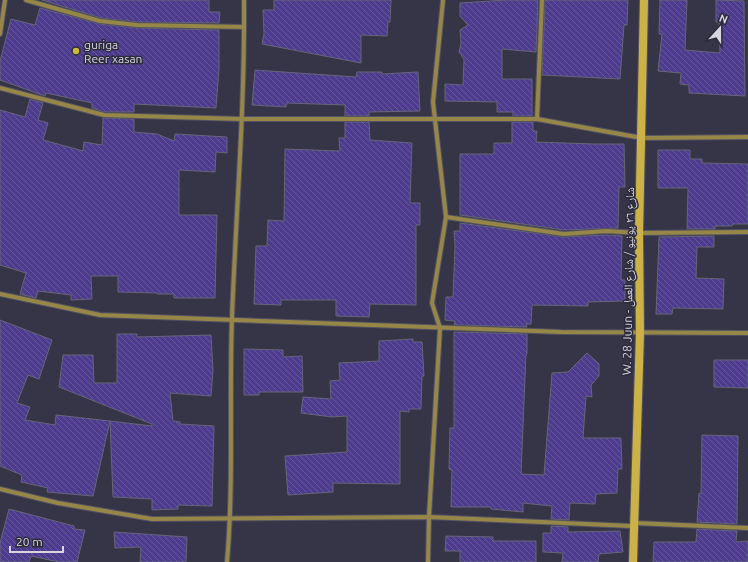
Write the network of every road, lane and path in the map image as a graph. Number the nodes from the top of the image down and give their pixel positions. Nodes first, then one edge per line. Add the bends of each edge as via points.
1 (5, 0) edge
2 (26, 0) edge
3 (244, 0) edge
4 (443, 0) edge
5 (542, 0) edge
6 (644, 0) edge
7 (244, 27) junction
8 (0, 34) edge
9 (0, 88) edge
10 (241, 119) junction
11 (537, 119) junction
12 (435, 120) junction
13 (748, 137) edge
14 (642, 138) junction
15 (446, 217) junction
16 (748, 232) edge
17 (640, 233) junction
18 (0, 294) edge
19 (232, 319) junction
20 (440, 328) junction
21 (640, 333) junction
22 (748, 333) edge
23 (0, 489) edge
24 (429, 517) junction
25 (231, 519) junction
26 (635, 523) junction
27 (748, 528) edge
28 (228, 562) edge
29 (428, 562) edge
30 (633, 562) edge

1 - 8 street
2 - 7 street via 100,21 137,25
3 - 7 street
4 - 12 street via 433,102
5 - 11 street
6 - 14 street, W. 28 Juun - شارع ٢٦ يونيو / شارع العمل
7 - 10 street
9 - 10 street via 104,115
10 - 12 street
10 - 19 street
11 - 12 street
11 - 14 street
12 - 15 street
13 - 14 street
14 - 17 street, W. 28 Juun - شارع ٢٦ يونيو / شارع العمل
15 - 17 street via 564,234 606,231
15 - 20 street via 432,303
16 - 17 street
17 - 21 street, W. 28 Juun - شارع ٢٦ يونيو / شارع العمل
18 - 19 street via 100,315
19 - 20 street
19 - 25 street
20 - 21 street
20 - 24 street
21 - 22 street
21 - 26 street, W. 28 Juun - شارع ٢٦ يونيو / شارع العمل
23 - 25 street via 58,504 152,519
24 - 25 street
24 - 26 street via 631,526
24 - 29 street
25 - 28 street
26 - 27 street
26 - 30 street, W. 28 Juun - شارع ٢٦ يونيو / شارع العمل

